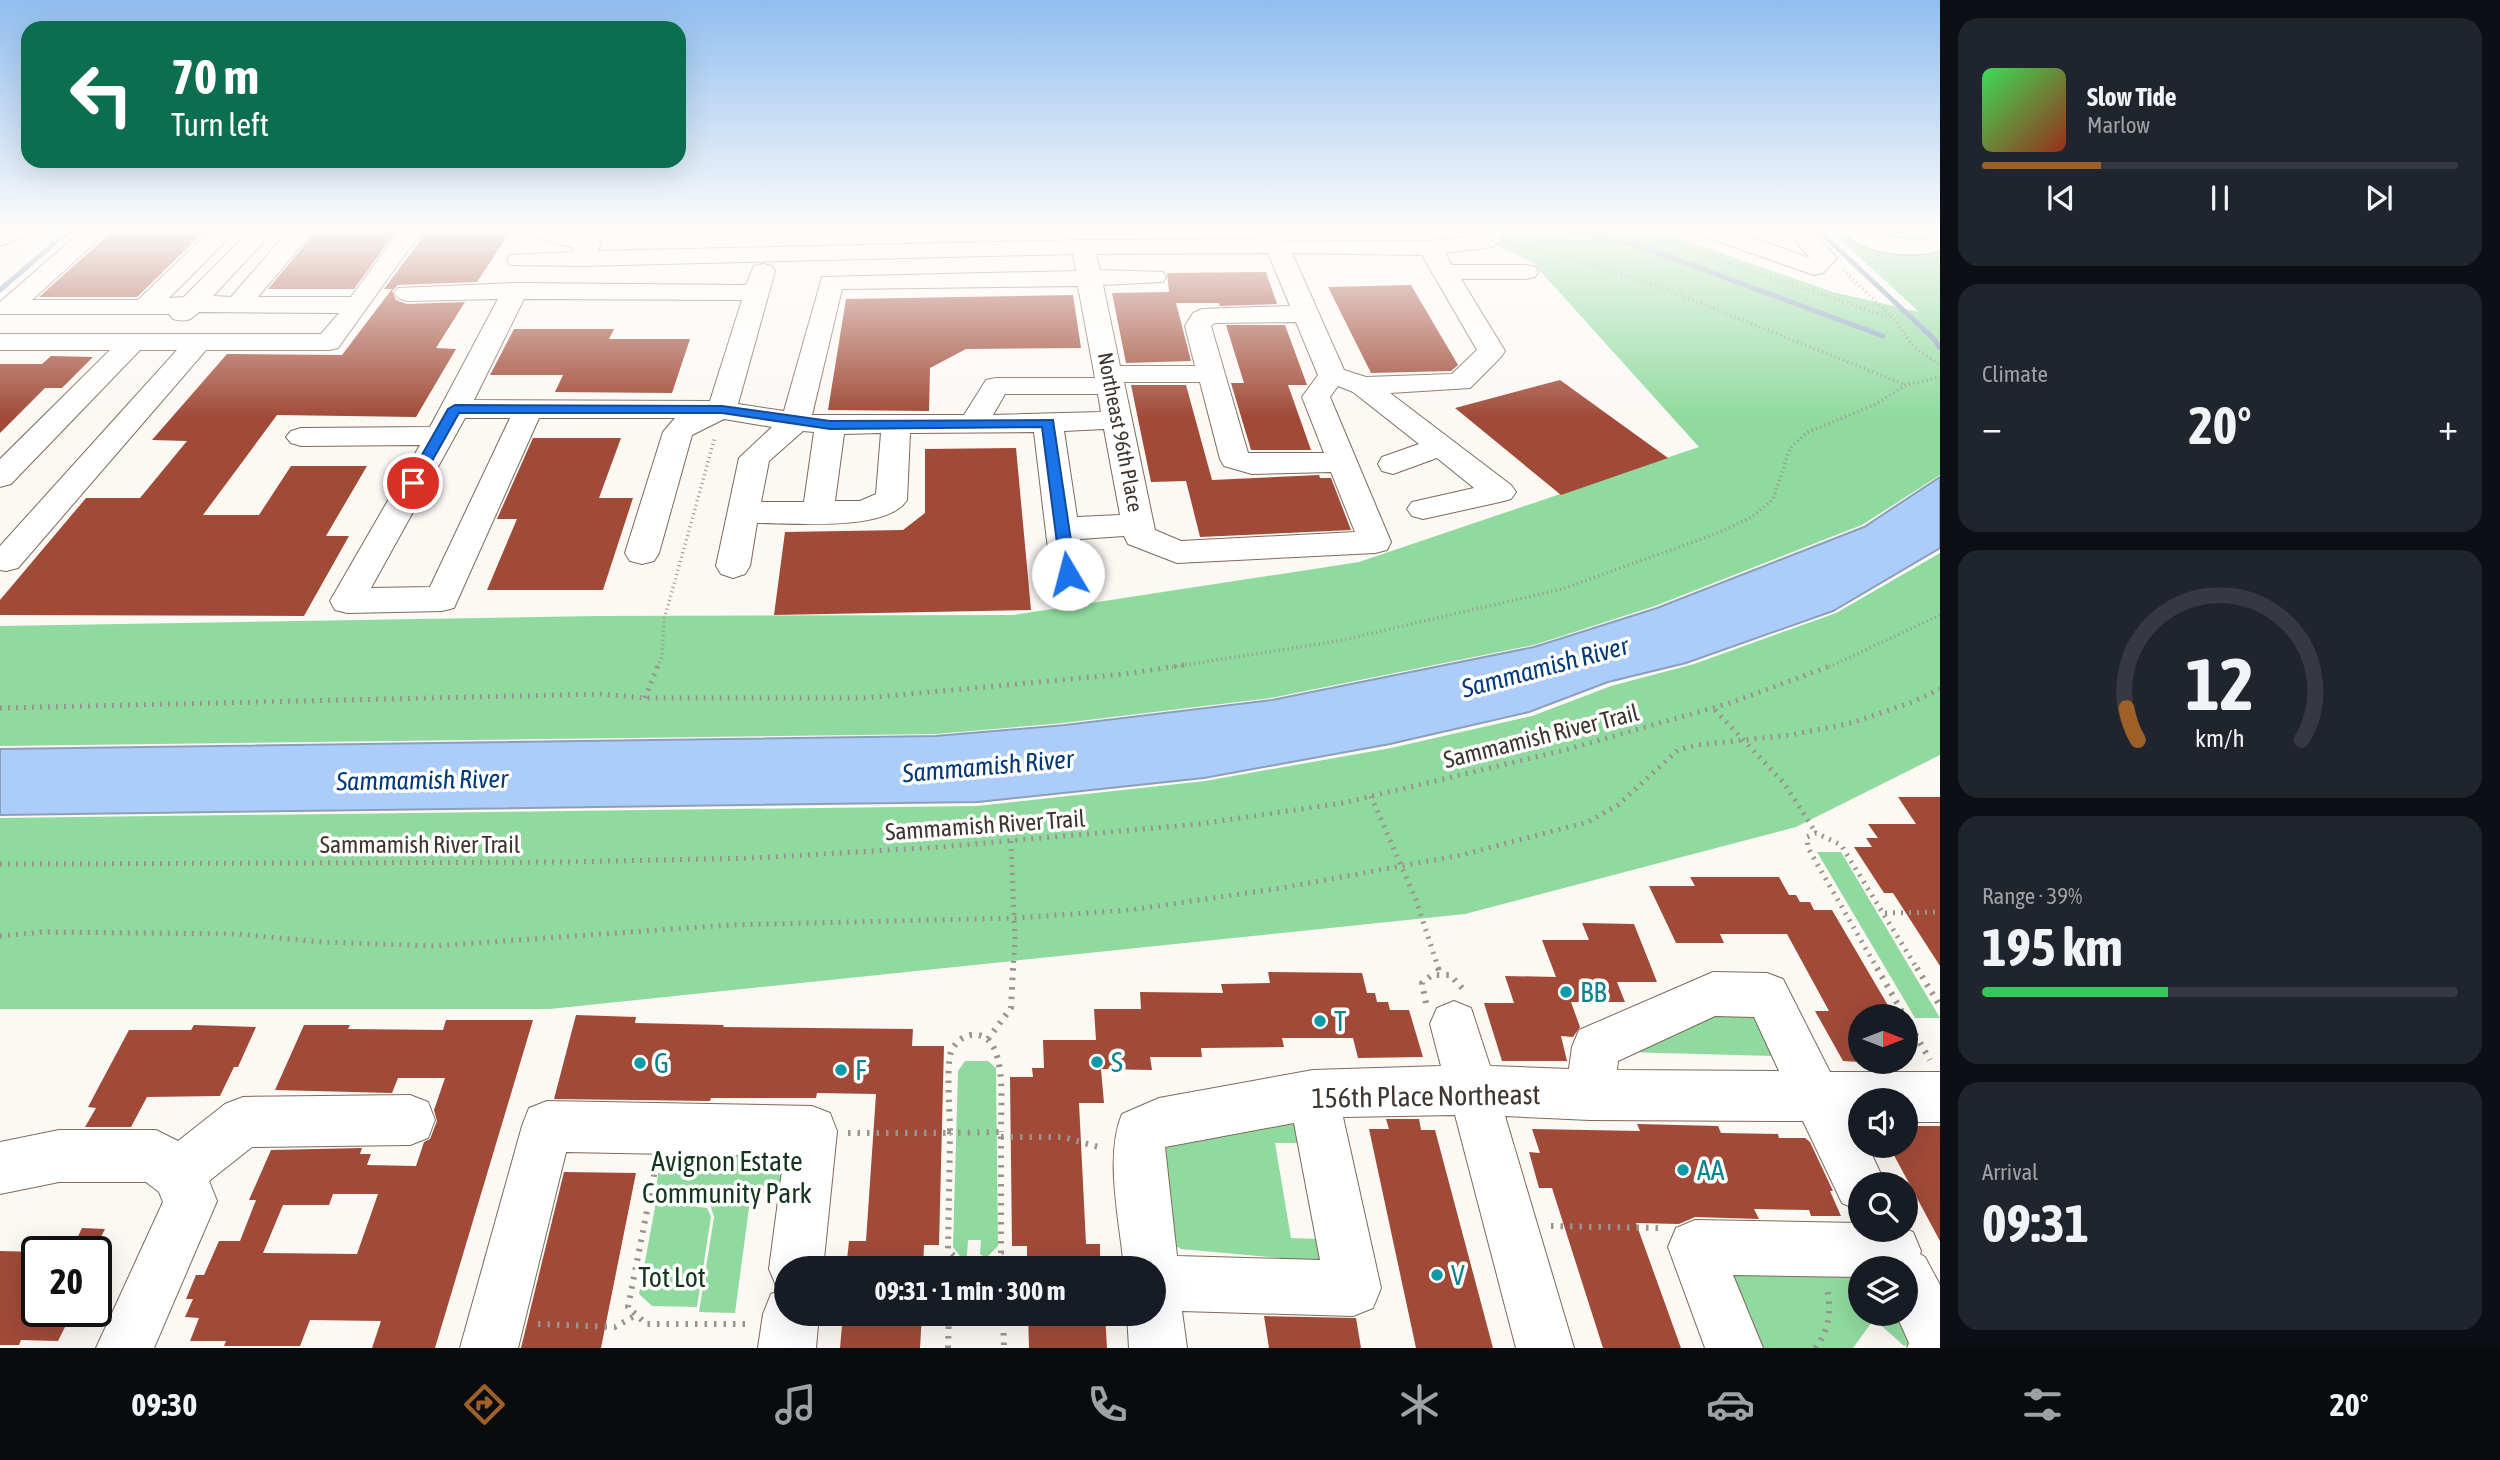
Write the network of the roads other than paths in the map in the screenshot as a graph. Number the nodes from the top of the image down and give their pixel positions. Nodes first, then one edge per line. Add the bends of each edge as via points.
1 (27, 292) edge
2 (162, 292) edge
3 (204, 292) edge
4 (248, 292) edge
5 (367, 292) edge
6 (466, 292) edge
7 (515, 292) edge
8 (624, 292) edge
9 (829, 292) edge
10 (1094, 292) edge
11 (1302, 292) edge
12 (1456, 292) edge
13 (407, 293) dead end
14 (756, 293) joint
15 (192, 304) junction
16 (238, 304) junction
17 (358, 305) junction
18 (145, 308) junction
19 (1307, 314) junction
20 (145, 341) junction
21 (0, 342) edge
22 (199, 342) junction
23 (1211, 374) junction
24 (1332, 376) junction
25 (1112, 380) junction
26 (1363, 386) junction
27 (529, 408) junction
28 (455, 409) junction
29 (722, 410) junction
30 (1119, 420) junction
31 (796, 422) junction
32 (1048, 423) junction
33 (973, 424) junction
34 (830, 425) junction
35 (896, 425) junction
36 (439, 436) junction
37 (301, 437) dead end
38 (1440, 446) junction
39 (1343, 462) junction
40 (1393, 464) dead end
41 (0, 477) edge
42 (1423, 509) dead end
43 (818, 511) junction
44 (743, 513) junction
45 (1062, 529) junction
46 (1139, 530) junction
47 (642, 553) dead end
48 (6, 560) dead end
49 (733, 566) dead end
50 (1068, 574) dead end
51 (1460, 1011) road end
52 (1936, 1080) edge
53 (1472, 1090) junction
54 (1313, 1095) junction
55 (1590, 1095) junction
56 (1816, 1095) junction
57 (410, 1120) dead end
58 (0, 1168) edge
59 (1854, 1172) edge
60 (177, 1174) junction
61 (799, 1256) edge
62 (1150, 1256) edge
63 (1887, 1256) edge
64 (1166, 1283) edge
65 (1918, 1301) edge
66 (1156, 1326) edge
67 (507, 1336) edge
68 (125, 1348) edge
69 (1158, 1348) edge
70 (1545, 1348) edge
71 (1734, 1348) edge
72 (1936, 1348) edge

1 - 18 street via 8,308
2 - 18 street
3 - 15 street
4 - 16 street
5 - 17 street
6 - 13 street
7 - 28 street
8 - 14 street
9 - 31 street
10 - 25 street, Northeast 96th Place
11 - 19 street
12 - 26 street via 1491,351 1460,382
14 - 29 street
15 - 16 street
15 - 18 street
15 - 20 street
16 - 17 street
17 - 22 street via 329,342
19 - 23 street via 1206,317 1198,326
19 - 24 street
20 - 21 street
20 - 22 street
20 - 41 street
22 - 48 street
23 - 25 street
23 - 39 street via 1235,459 1252,464
24 - 26 street
24 - 39 street via 1316,397
25 - 30 street, Northeast 96th Place
25 - 33 street via 996,386
26 - 38 street
27 - 28 street
27 - 29 street
27 - 36 street via 442,599 347,601
28 - 36 street
29 - 31 street
29 - 47 street via 686,424 678,432
30 - 32 street
30 - 46 street, Northeast 96th Place
31 - 34 lane
31 - 44 lane via 754,458
32 - 33 lane
32 - 45 street
33 - 35 lane
34 - 35 lane
34 - 43 street
35 - 43 street via 891,500 864,511
36 - 37 street
38 - 40 street
38 - 42 street via 1500,492
39 - 46 street via 1375,542 1177,552
43 - 44 street
44 - 49 lane
45 - 46 street
45 - 50 street
51 - 53 street
52 - 56 street, 156th Place Northeast
53 - 54 street, 156th Place Northeast
53 - 55 street, 156th Place Northeast
53 - 70 street
54 - 62 street, 156th Place Northeast via 1159,1123 1125,1141 1139,1153
54 - 64 street via 1353,1288
55 - 56 street, 156th Place Northeast
55 - 56 street via 1596,1047 1713,994 1767,995
56 - 59 street
57 - 60 street via 243,1122
58 - 60 street via 59,1156 156,1156
60 - 68 street via 191,1201
61 - 67 street via 823,1132 547,1126
63 - 71 street via 1811,1248 1695,1247
65 - 72 street via 1939,1343
66 - 69 street

